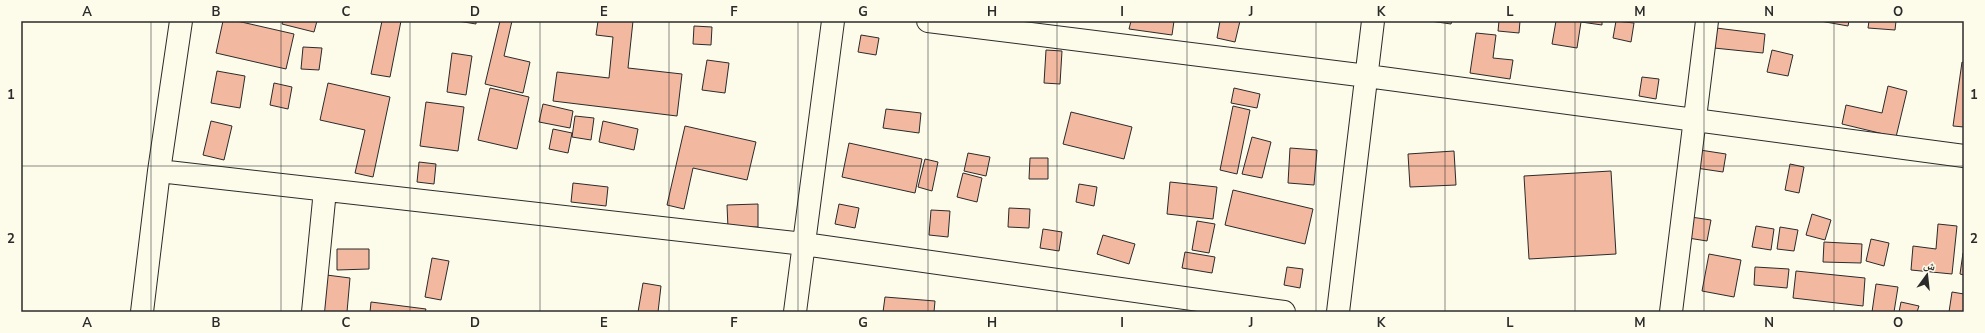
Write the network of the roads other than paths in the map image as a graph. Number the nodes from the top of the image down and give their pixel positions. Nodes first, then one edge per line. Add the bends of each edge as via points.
1 (180, 21) edge
2 (833, 21) edge
3 (928, 21) edge
4 (1373, 21) edge
5 (1707, 21) edge
6 (1367, 76) junction
7 (1695, 120) junction
8 (1964, 156) edge
9 (159, 171) junction
10 (325, 190) junction
11 (804, 244) junction
12 (142, 312) edge
13 (313, 312) edge
14 (795, 312) edge
15 (1284, 312) edge
16 (1338, 312) edge
17 (1671, 312) edge

1 - 9 street
2 - 11 street
3 - 6 street
4 - 6 street
5 - 7 street
6 - 7 street
6 - 16 street
7 - 8 street
7 - 17 street
9 - 10 street
9 - 12 street
10 - 11 street
10 - 13 street
11 - 14 street
11 - 15 street

